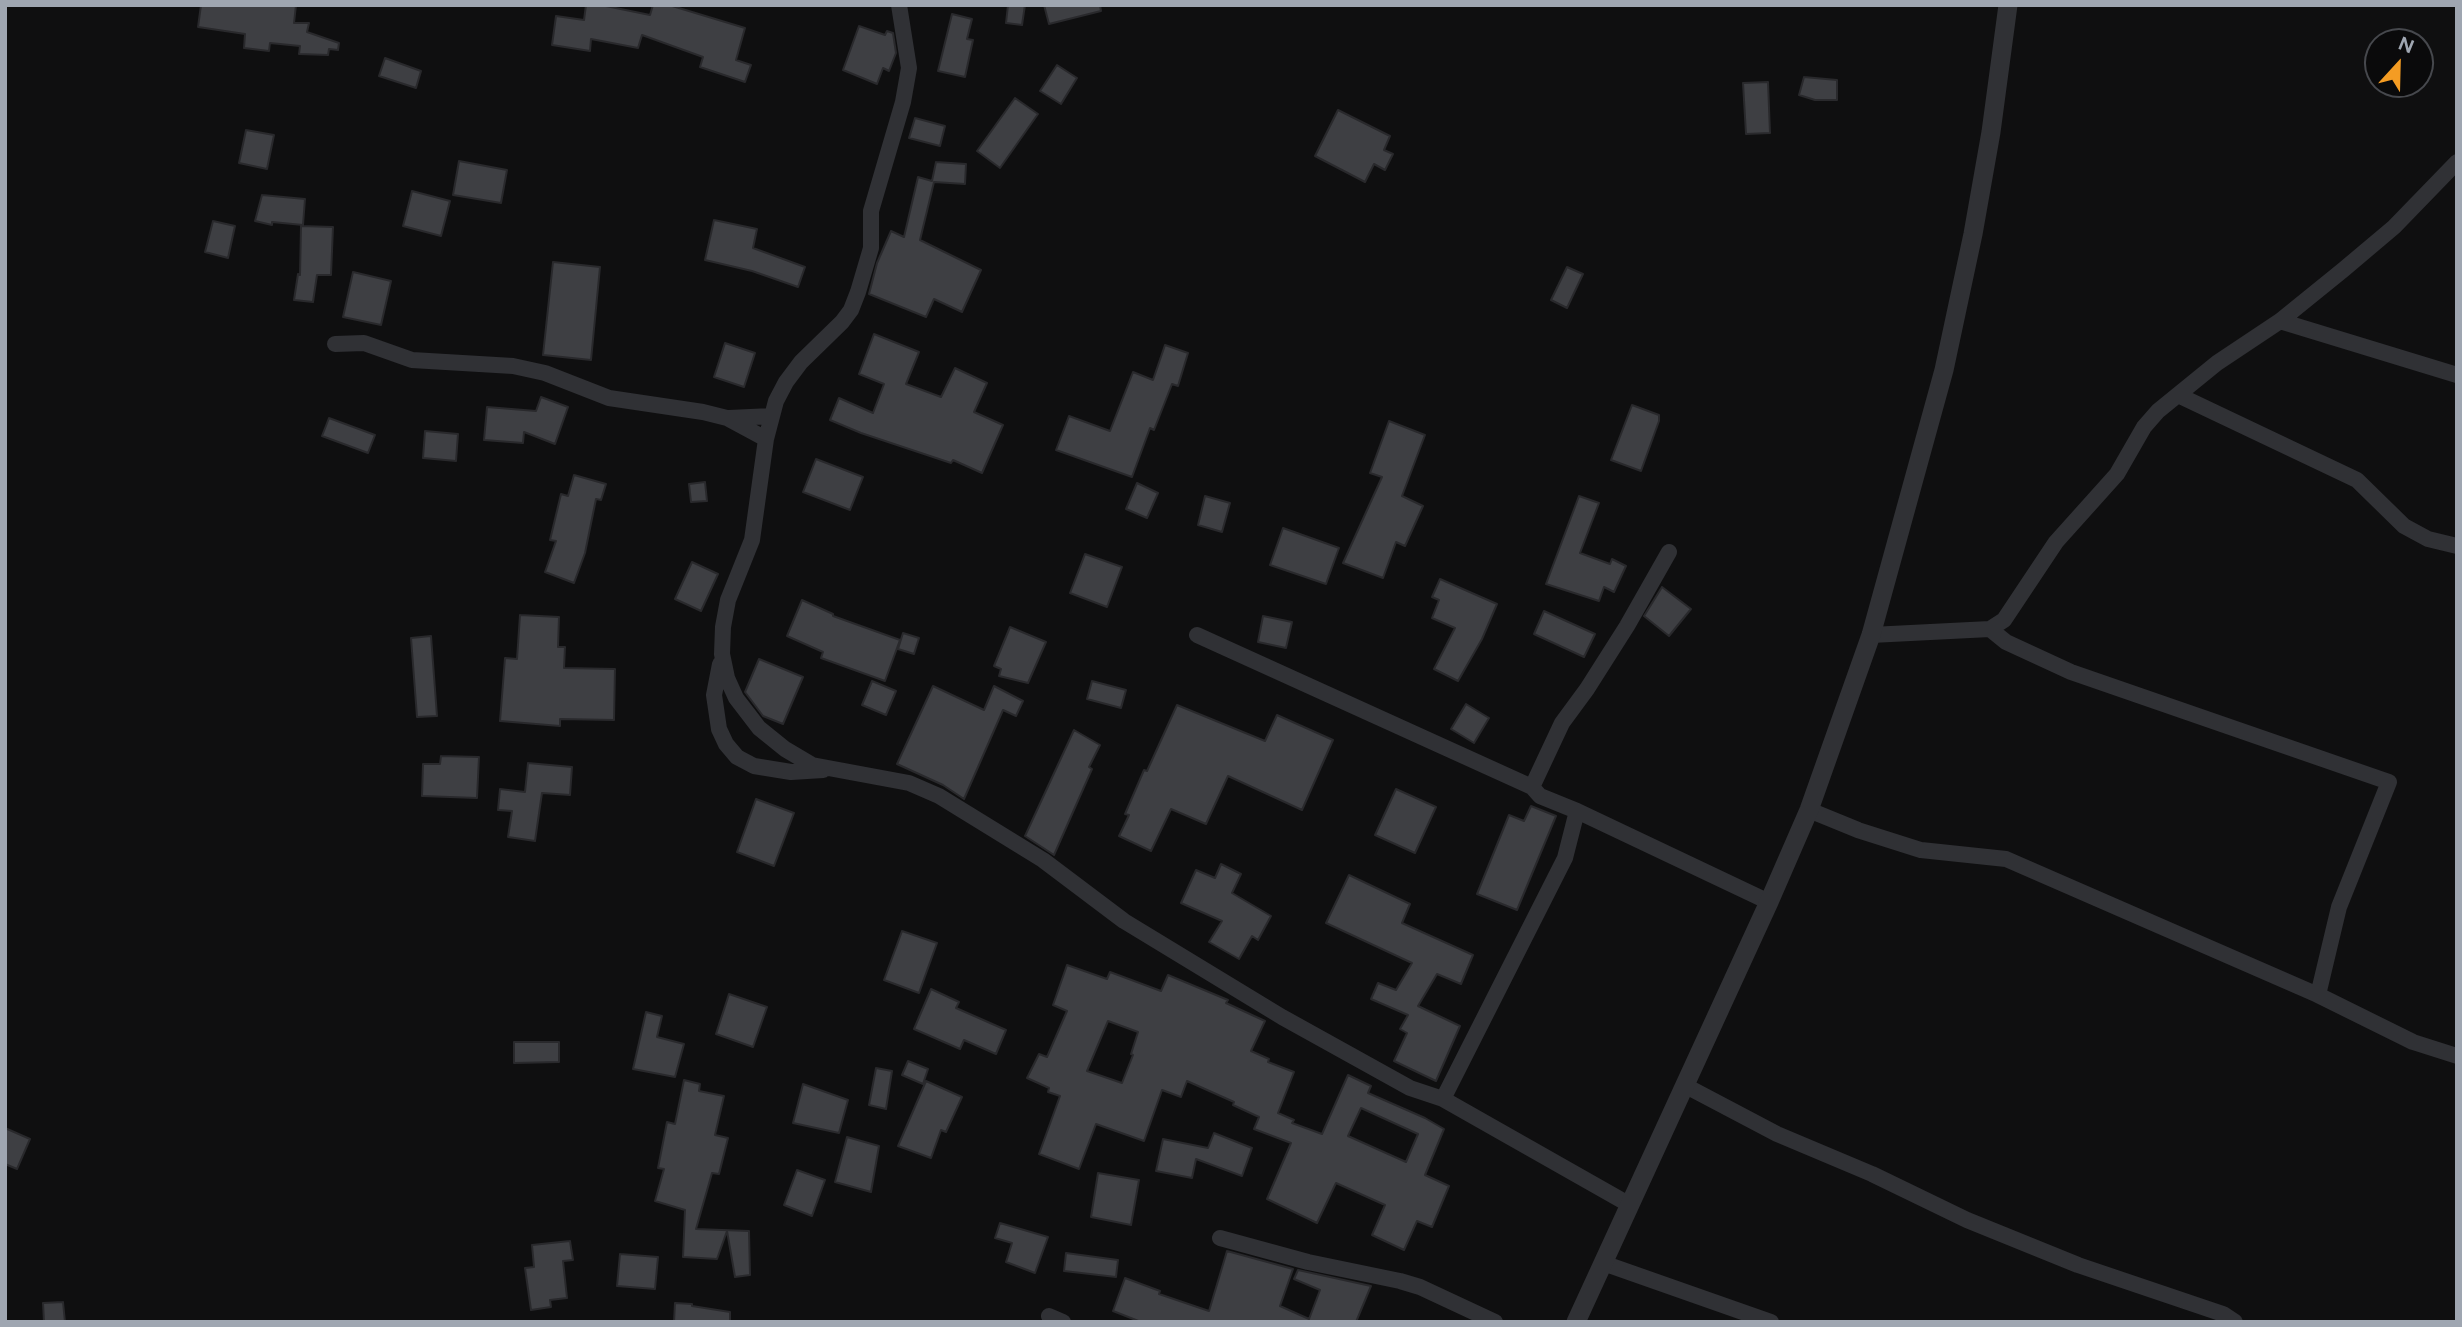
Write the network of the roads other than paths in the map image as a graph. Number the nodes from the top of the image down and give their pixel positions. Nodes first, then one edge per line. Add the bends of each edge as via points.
1 (899, 5) edge
2 (2008, 5) edge
3 (2457, 162) edge
4 (2280, 321) junction
5 (335, 344) dead end
6 (2457, 375) edge
7 (2178, 395) junction
8 (772, 416) junction
9 (727, 418) junction
10 (766, 439) junction
11 (2457, 545) edge
12 (1668, 552) dead end
13 (1990, 629) junction
14 (1197, 635) dead end
15 (1871, 635) junction
16 (722, 654) junction
17 (832, 770) junction
18 (1532, 787) junction
19 (1809, 810) junction
20 (1577, 811) junction
21 (1769, 902) junction
22 (2318, 995) junction
23 (2457, 1056) edge
24 (1684, 1085) junction
25 (1443, 1100) junction
26 (1630, 1205) junction
27 (1220, 1238) dead end
28 (1603, 1263) junction
29 (1495, 1322) edge
30 (1576, 1322) edge
31 (1771, 1322) edge
32 (2235, 1322) edge

1 - 8 street via 909,68 871,211 871,248 858,292 842,322 786,382
2 - 15 street via 1980,196 1944,370
3 - 4 street via 2395,227
4 - 6 street
4 - 7 street
5 - 9 street via 364,343 412,360 513,366 609,398
7 - 11 street via 2357,480 2404,526 2428,539
7 - 13 street via 2144,427 2118,474 2056,542 2004,620
8 - 9 street
8 - 10 street
9 - 10 street
10 - 16 street via 752,540 728,600
12 - 18 street via 1627,626 1562,723
13 - 15 street
13 - 22 street via 2006,642 2071,672 2389,782 2339,906
14 - 18 street
15 - 19 street
16 - 17 street via 736,698 759,728 812,765
16 - 17 street via 715,695 719,729 737,757 754,766 791,772
17 - 25 street via 909,783 939,796 1043,860 1124,920 1282,1017 1410,1087
18 - 20 street via 1540,796
19 - 21 street
19 - 22 street via 1921,850 2006,859
20 - 21 street
20 - 25 street via 1565,858
21 - 24 street
22 - 23 street via 2413,1042
24 - 26 street
24 - 32 street via 1967,1220
25 - 26 street
26 - 28 street
27 - 29 street via 1420,1287
28 - 30 street
28 - 31 street

